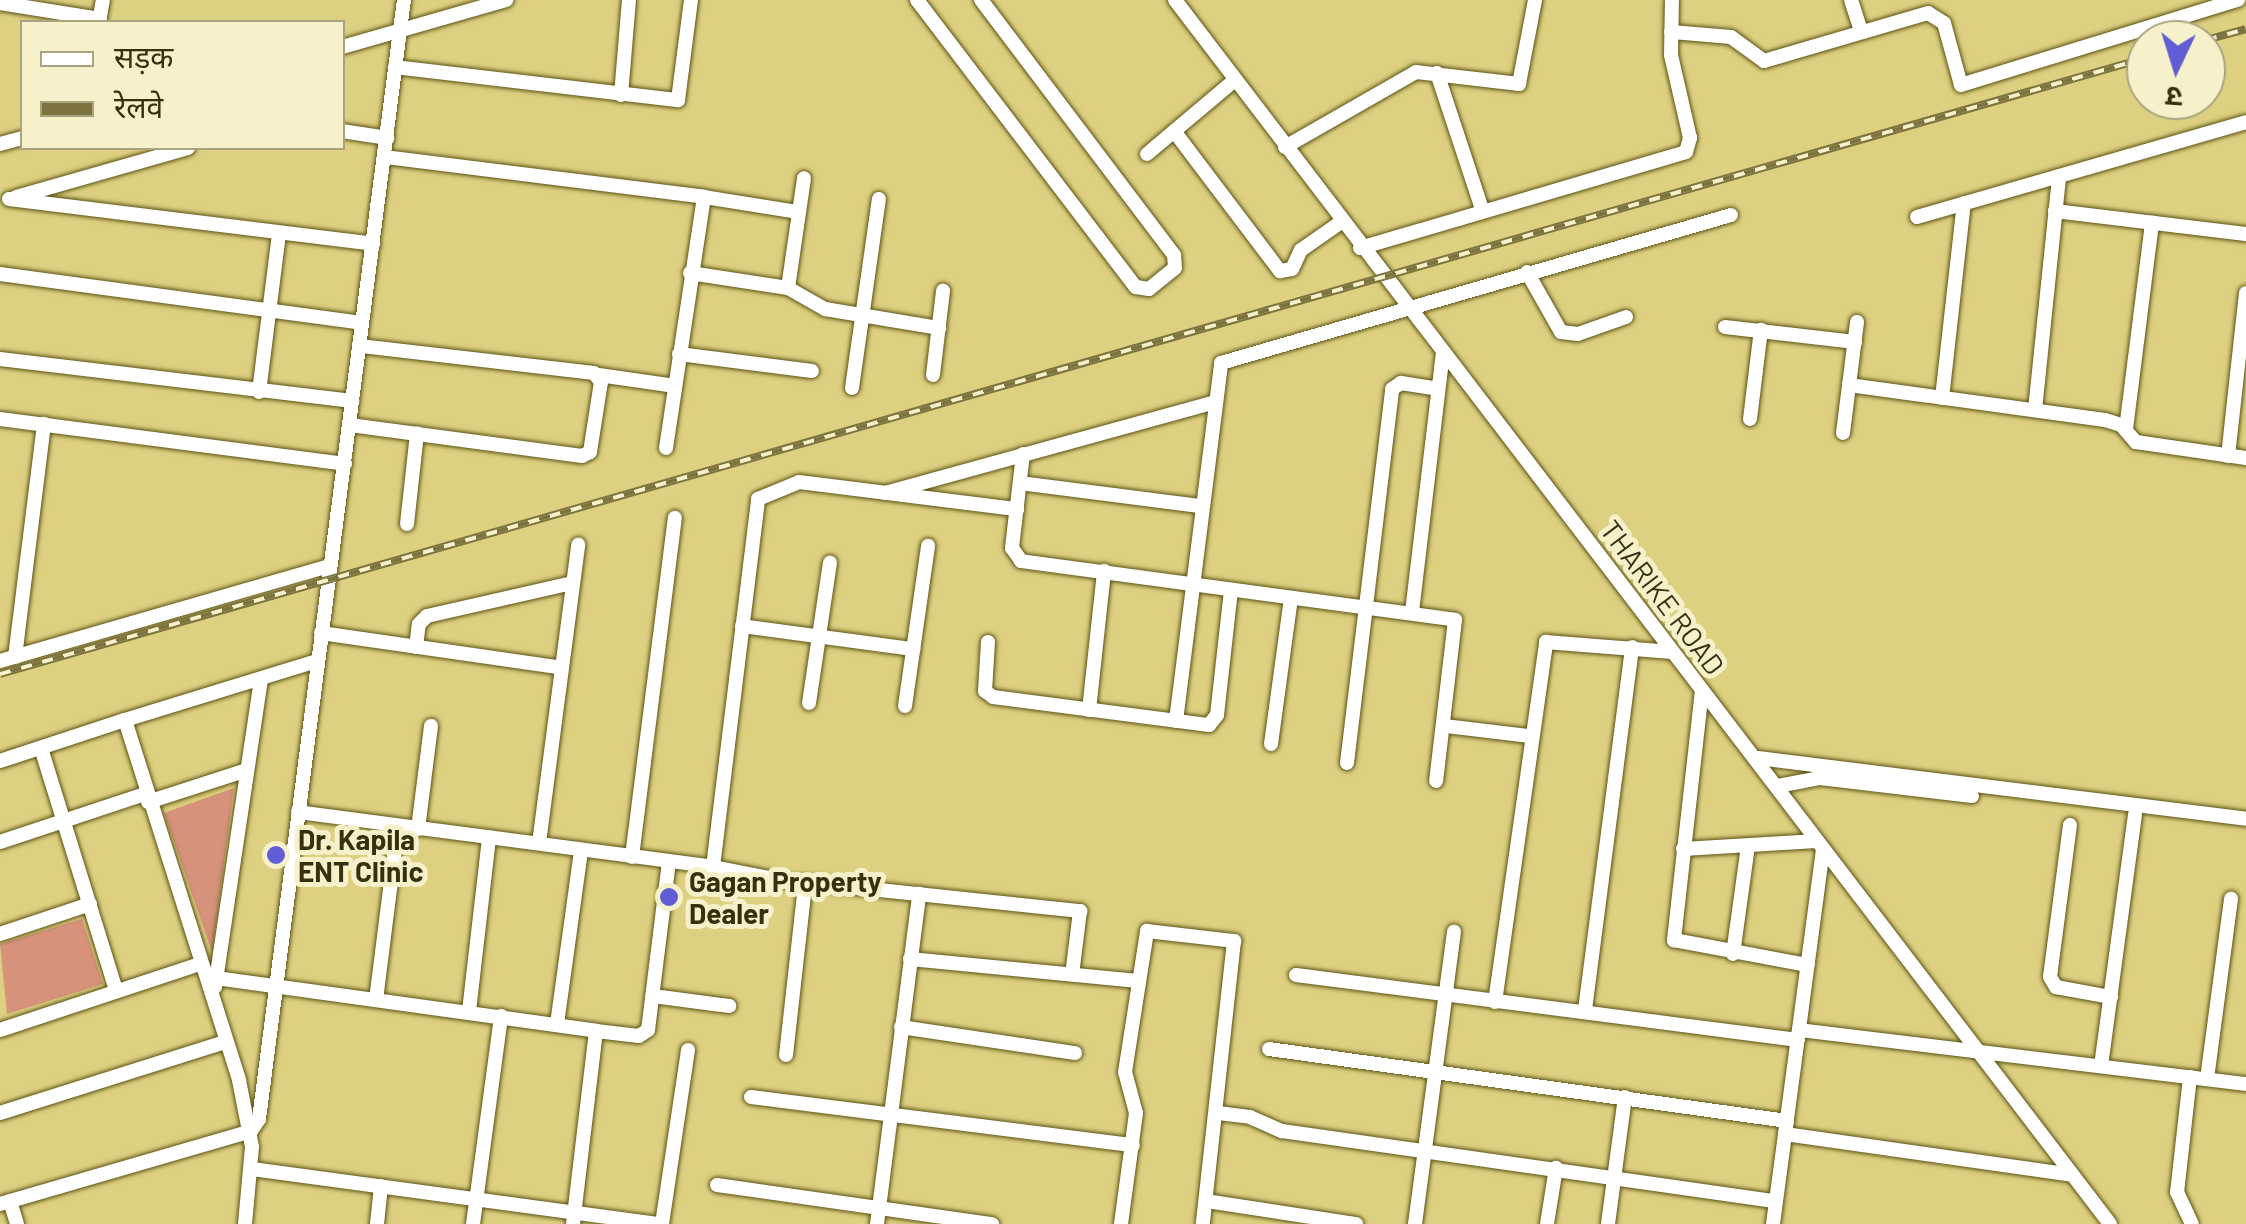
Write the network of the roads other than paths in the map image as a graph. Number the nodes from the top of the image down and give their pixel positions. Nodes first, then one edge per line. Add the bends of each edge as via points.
1 (404, 0) edge
2 (506, 0) edge
3 (629, 0) edge
4 (692, 0) edge
5 (917, 0) edge
6 (981, 0) edge
7 (1175, 0) edge
8 (1535, 0) edge
9 (1672, 0) edge
10 (1851, 0) edge
11 (2238, 0) edge
12 (0, 3) edge
13 (23, 3) edge
14 (466, 6) edge
15 (96, 20) edge
16 (1861, 30) junction
17 (399, 31) junction
18 (1671, 32) junction
19 (345, 46) edge
20 (395, 67) junction
21 (1437, 72) junction
22 (1235, 80) junction
23 (621, 95) junction
24 (2246, 122) edge
25 (345, 131) edge
26 (1174, 132) junction
27 (386, 138) junction
28 (1285, 148) junction
29 (181, 150) edge
30 (1147, 154) dead end
31 (384, 157) junction
32 (2059, 176) junction
33 (804, 178) dead end
34 (4, 198) edge
35 (704, 198) junction
36 (879, 199) dead end
37 (1964, 203) junction
38 (2055, 211) junction
39 (798, 212) junction
40 (1483, 212) junction
41 (1731, 215) dead end
42 (1917, 217) dead end
43 (1341, 222) junction
44 (2152, 223) junction
45 (279, 233) junction
46 (2246, 234) edge
47 (373, 244) junction
48 (1360, 248) junction
49 (1528, 272) junction
50 (690, 273) junction
51 (0, 274) edge
52 (788, 288) junction
53 (943, 291) dead end
54 (2246, 293) edge
55 (1408, 307) junction
56 (268, 313) junction
57 (862, 317) junction
58 (1626, 318) dead end
59 (1857, 322) dead end
60 (362, 324) junction
61 (1726, 327) dead end
62 (938, 328) junction
63 (1761, 330) junction
64 (1854, 342) junction
65 (360, 346) junction
66 (1443, 352) junction
67 (679, 354) junction
68 (0, 359) edge
69 (812, 370) dead end
70 (933, 374) dead end
71 (599, 375) junction
72 (674, 386) junction
73 (1849, 386) junction
74 (852, 388) dead end
75 (1438, 389) junction
76 (259, 392) junction
77 (1942, 398) junction
78 (352, 401) junction
79 (1212, 403) junction
80 (2035, 410) junction
81 (0, 418) edge
82 (1750, 419) dead end
83 (44, 424) junction
84 (350, 425) junction
85 (2126, 429) junction
86 (1843, 433) dead end
87 (417, 434) junction
88 (666, 448) dead end
89 (1024, 454) junction
90 (2228, 456) junction
91 (2246, 458) edge
92 (345, 464) junction
93 (1020, 482) junction
94 (874, 496) junction
95 (1200, 506) junction
96 (1017, 509) junction
97 (675, 518) dead end
98 (407, 524) dead end
99 (578, 545) dead end
100 (928, 546) dead end
101 (830, 563) dead end
102 (330, 566) junction
103 (1104, 571) junction
104 (572, 583) junction
105 (1191, 584) junction
106 (1232, 590) junction
107 (1292, 598) junction
108 (1362, 608) junction
109 (1412, 612) junction
110 (742, 626) junction
111 (321, 634) junction
112 (818, 636) junction
113 (988, 642) dead end
114 (1632, 646) junction
115 (416, 647) junction
116 (914, 650) junction
117 (1672, 652) junction
118 (8, 659) edge
119 (317, 661) junction
120 (558, 667) junction
121 (262, 680) junction
122 (1702, 690) junction
123 (810, 703) dead end
124 (905, 706) dead end
125 (1088, 710) junction
126 (125, 720) junction
127 (1176, 721) junction
128 (431, 726) dead end
129 (1445, 726) junction
130 (1529, 736) junction
131 (1271, 744) dead end
132 (41, 748) junction
133 (1758, 758) junction
134 (0, 761) edge
135 (1347, 763) dead end
136 (247, 770) junction
137 (1436, 781) dead end
138 (1778, 786) junction
139 (146, 798) junction
140 (298, 812) junction
141 (2136, 814) junction
142 (2246, 819) edge
143 (65, 821) junction
144 (2070, 825) dead end
145 (398, 826) junction
146 (2246, 828) edge
147 (418, 829) junction
148 (489, 838) junction
149 (0, 842) edge
150 (539, 844) junction
151 (1820, 845) junction
152 (1748, 846) junction
153 (1683, 849) junction
154 (581, 850) junction
155 (632, 857) junction
156 (670, 862) junction
157 (713, 867) junction
158 (803, 882) junction
159 (919, 894) junction
160 (2231, 899) dead end
161 (90, 904) junction
162 (1454, 932) dead end
163 (0, 934) edge
164 (1734, 954) junction
165 (910, 959) junction
166 (200, 964) junction
167 (1808, 965) junction
168 (1072, 974) junction
169 (1296, 975) dead end
170 (216, 978) junction
171 (1138, 981) junction
172 (277, 985) junction
173 (116, 991) junction
174 (653, 996) junction
175 (1444, 996) junction
176 (2111, 998) junction
177 (376, 1000) junction
178 (212, 1002) junction
179 (1495, 1002) junction
180 (728, 1006) dead end
181 (1585, 1010) junction
182 (469, 1011) junction
183 (501, 1016) junction
184 (557, 1024) junction
185 (902, 1028) junction
186 (0, 1029) edge
187 (596, 1031) junction
188 (1798, 1035) junction
189 (225, 1042) junction
190 (1269, 1049) dead end
191 (688, 1050) dead end
192 (1976, 1050) junction
193 (1074, 1052) dead end
194 (786, 1055) dead end
195 (2102, 1066) junction
196 (1435, 1074) junction
197 (2190, 1077) junction
198 (2206, 1079) junction
199 (2246, 1084) edge
200 (752, 1097) dead end
201 (1625, 1097) junction
202 (0, 1113) edge
203 (1218, 1113) junction
204 (892, 1115) junction
205 (1786, 1128) junction
206 (251, 1130) junction
207 (1132, 1145) junction
208 (1425, 1149) junction
209 (252, 1168) junction
210 (1556, 1168) junction
211 (2072, 1174) junction
212 (1614, 1177) junction
213 (718, 1185) dead end
214 (382, 1186) junction
215 (476, 1199) junction
216 (1776, 1201) junction
217 (5, 1202) edge
218 (1206, 1202) junction
219 (878, 1216) edge
220 (574, 1218) edge
221 (17, 1224) edge
222 (245, 1224) edge
223 (377, 1224) edge
224 (473, 1224) edge
225 (661, 1224) edge
226 (992, 1224) edge
227 (1121, 1224) edge
228 (1203, 1224) edge
229 (1356, 1224) edge
230 (1415, 1224) edge
231 (1547, 1224) edge
232 (1608, 1224) edge
233 (1773, 1224) edge
234 (2110, 1224) edge
235 (2192, 1224) edge

1 - 17 street
2 - 14 street
3 - 23 street
4 - 23 street via 682,98
5 - 6 street via 1136,287 1149,289 1175,268 1174,255
7 - 22 street, THARIKE ROAD
8 - 21 street via 1522,83
9 - 18 street
10 - 16 street
11 - 16 street via 1961,85 1937,16
12 - 13 street
13 - 15 street
14 - 17 street
16 - 18 street via 1764,61 1731,37
17 - 19 street
17 - 20 street
18 - 40 street via 1690,138 1686,152
20 - 23 street
20 - 27 street
21 - 28 street via 1408,74
21 - 40 street
22 - 26 street
22 - 28 street, THARIKE ROAD
24 - 32 street
25 - 27 street
26 - 30 street
26 - 43 street via 1280,272 1292,269 1301,250
27 - 31 street
28 - 43 street, THARIKE ROAD
29 - 34 street
31 - 35 street
31 - 47 street
32 - 37 street
32 - 38 street
33 - 39 street
34 - 45 street
35 - 39 street
35 - 50 street
36 - 57 street
37 - 42 street
37 - 77 street
38 - 44 street
38 - 80 street
39 - 52 street
40 - 48 street
41 - 49 street
43 - 48 street, THARIKE ROAD
44 - 46 street
44 - 85 street
45 - 47 street
45 - 56 street
47 - 60 street
48 - 55 street, THARIKE ROAD
49 - 55 street
49 - 58 street via 1560,332 1578,334
50 - 52 street
50 - 67 street
51 - 56 street
52 - 57 street via 825,308
53 - 62 street
54 - 90 street
55 - 66 street, THARIKE ROAD
55 - 79 street via 1221,362
56 - 60 street
56 - 76 street
57 - 62 street
57 - 74 street
59 - 64 street
60 - 65 street
61 - 63 street
62 - 70 street
63 - 64 street
63 - 82 street
64 - 73 street
65 - 71 street
65 - 78 street
66 - 75 street
66 - 117 street, THARIKE ROAD
67 - 69 street
67 - 72 street
68 - 76 street
71 - 72 street
71 - 87 street via 586,456
72 - 88 street
73 - 77 street
73 - 86 street
75 - 108 street via 1401,382 1392,388
75 - 109 street
76 - 78 street
77 - 80 street
78 - 84 street
79 - 89 street
79 - 95 street
80 - 85 street
81 - 83 street
83 - 92 street
83 - 118 street
84 - 87 street
84 - 92 street
85 - 90 street via 2136,442
87 - 98 street
89 - 93 street
89 - 94 street
90 - 91 street
92 - 102 street
93 - 95 street
93 - 96 street
94 - 96 street
94 - 110 street via 799,482 761,496
95 - 105 street
96 - 103 street via 1014,558
97 - 155 street
99 - 104 street
100 - 116 street
101 - 112 street
102 - 111 street
102 - 118 street
103 - 105 street
103 - 125 street
104 - 115 street via 427,616 418,624
104 - 120 street
105 - 106 street
105 - 127 street
106 - 107 street
106 - 127 street via 1215,721
107 - 108 street
107 - 131 street
108 - 109 street
108 - 135 street
109 - 129 street via 1455,620
110 - 112 street
110 - 157 street
111 - 115 street
111 - 119 street
112 - 116 street
112 - 123 street
113 - 125 street via 987,695
114 - 117 street
114 - 130 street via 1546,642
114 - 181 street
115 - 120 street
116 - 124 street
117 - 122 street, THARIKE ROAD
119 - 121 street
119 - 140 street
120 - 150 street
121 - 126 street
121 - 136 street
122 - 133 street, THARIKE ROAD
122 - 153 street
125 - 127 street
126 - 132 street
126 - 139 street
128 - 147 street
129 - 130 street
129 - 137 street
130 - 179 street
132 - 134 street
132 - 143 street
133 - 138 street, THARIKE ROAD
133 - 142 street
136 - 139 street
136 - 170 street
138 - 141 street via 1820,778
138 - 151 street, THARIKE ROAD
139 - 143 street
139 - 166 street
140 - 145 street
140 - 172 street
141 - 146 street
141 - 176 street
143 - 149 street
143 - 161 street
144 - 176 street via 2050,977 2056,987
145 - 147 street
145 - 177 street
147 - 148 street
148 - 150 street
148 - 182 street
150 - 154 street
151 - 152 street
151 - 167 street
151 - 192 street, THARIKE ROAD
152 - 153 street
152 - 164 street
153 - 164 street via 1674,940
154 - 155 street
154 - 184 street
155 - 156 street
156 - 157 street
156 - 174 street
157 - 158 street
158 - 159 street
158 - 194 street
159 - 165 street
159 - 168 street via 1080,911
160 - 198 street
161 - 163 street
161 - 173 street
162 - 175 street
164 - 167 street
165 - 168 street
165 - 185 street
166 - 173 street
166 - 178 street
167 - 188 street
168 - 171 street
169 - 175 street
170 - 172 street
170 - 178 street
171 - 203 street via 1147,932 1234,942 1218,1054
171 - 207 street via 1124,1076 1136,1108
172 - 177 street
172 - 206 street via 259,1118
173 - 186 street
174 - 180 street
174 - 187 street via 644,1034
175 - 179 street
175 - 196 street
176 - 195 street
177 - 182 street
178 - 189 street
179 - 181 street
181 - 188 street
182 - 183 street
183 - 184 street
183 - 215 street
184 - 187 street
185 - 193 street
185 - 204 street
187 - 220 street
188 - 192 street
188 - 205 street
189 - 202 street
189 - 206 street
190 - 196 street
191 - 225 street
192 - 195 street
192 - 211 street, THARIKE ROAD
195 - 197 street
196 - 201 street
196 - 208 street
197 - 198 street
197 - 235 street via 2177,1192
198 - 199 street
200 - 204 street
201 - 205 street
201 - 212 street
203 - 208 street via 1250,1116 1274,1130
203 - 218 street
204 - 207 street
204 - 219 street
205 - 211 street
205 - 216 street
206 - 209 street
206 - 217 street
207 - 227 street
208 - 210 street
208 - 230 street
209 - 214 street
209 - 222 street
210 - 212 street
210 - 231 street
211 - 234 street, THARIKE ROAD
212 - 216 street
212 - 232 street
213 - 219 street
214 - 215 street
214 - 223 street
215 - 220 street
215 - 224 street
216 - 233 street
217 - 221 street
218 - 228 street
218 - 229 street
219 - 226 street
220 - 225 street

